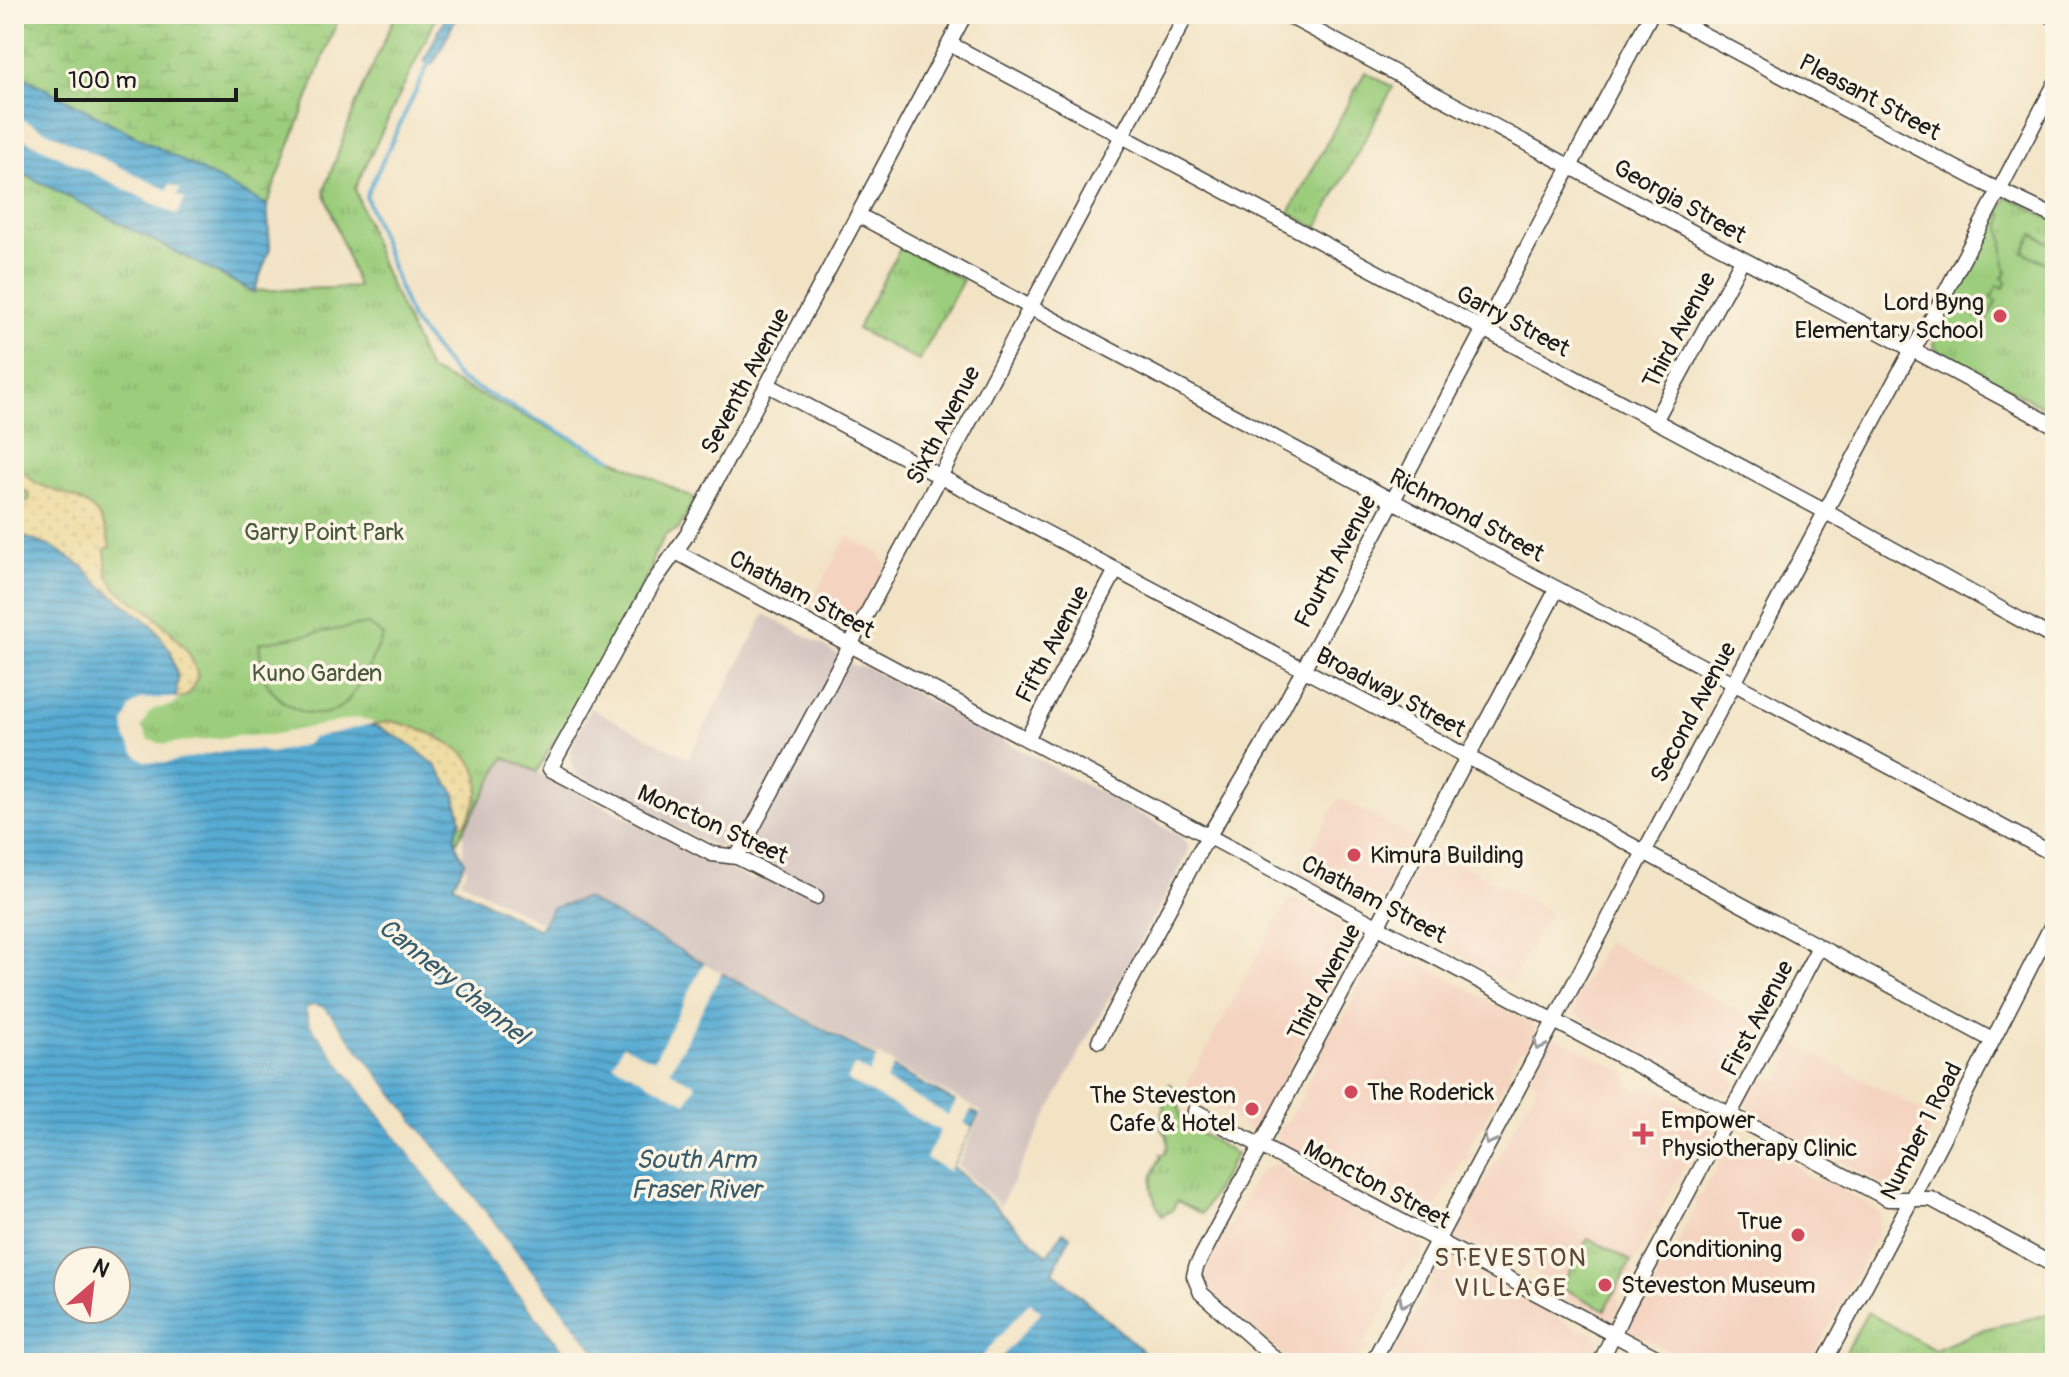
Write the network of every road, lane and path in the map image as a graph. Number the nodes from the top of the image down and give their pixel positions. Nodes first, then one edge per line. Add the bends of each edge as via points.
1 (965, 14) edge
2 (1187, 14) edge
3 (1285, 14) edge
4 (1651, 14) edge
5 (1665, 14) edge
6 (2047, 14) edge
7 (2055, 18) edge
8 (950, 44) junction
9 (2055, 84) edge
10 (1121, 138) junction
11 (1571, 167) junction
12 (1999, 189) junction
13 (858, 215) junction
14 (2055, 217) edge
15 (1742, 260) junction
16 (1031, 307) junction
17 (1483, 330) junction
18 (1913, 350) junction
19 (768, 385) junction
20 (1655, 421) junction
21 (2055, 426) edge
22 (940, 479) junction
23 (1392, 499) junction
24 (1826, 512) junction
25 (676, 552) junction
26 (1116, 570) junction
27 (1557, 589) junction
28 (2055, 639) edge
29 (850, 646) junction
30 (1302, 670) junction
31 (1734, 684) junction
32 (1027, 739) junction
33 (1468, 757) junction
34 (552, 767) joint
35 (1209, 836) junction
36 (1644, 852) junction
37 (2055, 855) edge
38 (737, 857) junction
39 (816, 897) dead end
40 (2055, 919) edge
41 (1379, 926) junction
42 (1819, 947) junction
43 (1554, 1020) junction
44 (1992, 1040) junction
45 (1099, 1041) dead end
46 (1195, 1111) dead end
47 (1730, 1114) junction
48 (1261, 1147) junction
49 (1911, 1200) junction
50 (1436, 1240) junction
51 (2055, 1266) edge
52 (1614, 1335) junction
53 (1280, 1363) edge
54 (1372, 1363) edge
55 (1600, 1363) edge
56 (1667, 1363) edge
57 (1824, 1363) edge

1 - 8 street, Seventh Avenue
2 - 10 street, Sixth Avenue
3 - 11 street, Georgia Street
4 - 11 street, Fourth Avenue
5 - 12 street, Pleasant Street
6 - 7 street
8 - 10 street, Garry Street
8 - 13 street, Seventh Avenue
9 - 12 street, Second Avenue
10 - 16 street, Sixth Avenue
10 - 17 street, Garry Street
11 - 15 street, Georgia Street
11 - 17 street, Fourth Avenue
12 - 14 street, Pleasant Street
12 - 18 street, Second Avenue
13 - 16 street, Richmond Street
13 - 19 street, Seventh Avenue
15 - 18 street, Georgia Street
15 - 20 street, Third Avenue
16 - 22 street, Sixth Avenue
16 - 23 street, Richmond Street
17 - 20 street, Garry Street
17 - 23 street, Fourth Avenue
18 - 21 street, Georgia Street
18 - 24 street, Second Avenue
19 - 22 street, Broadway Street
19 - 25 street, Seventh Avenue
20 - 24 street, Garry Street
22 - 26 street, Broadway Street
22 - 29 street, Sixth Avenue
23 - 27 street, Richmond Street
23 - 30 street, Fourth Avenue
24 - 28 street, Garry Street
24 - 31 street, Second Avenue
25 - 29 street, Chatham Street
25 - 34 street, Seventh Avenue via 653,583
26 - 30 street, Broadway Street
26 - 32 street, Fifth Avenue
27 - 31 street, Richmond Street
27 - 33 street, Third Avenue
29 - 32 street, Chatham Street
29 - 38 street, Sixth Avenue
30 - 33 street, Broadway Street
30 - 35 street, Fourth Avenue
31 - 36 street, Second Avenue
31 - 37 street, Richmond Street
32 - 35 street, Chatham Street
33 - 36 street, Broadway Street
33 - 41 street, Third Avenue
34 - 38 street, Moncton Street via 712,854
35 - 41 street, Chatham Street
35 - 45 street, Fourth Avenue
36 - 42 street, Broadway Street
36 - 43 street, Second Avenue
38 - 39 street, Moncton Street
40 - 44 street, Number 1 Road
41 - 43 street, Chatham Street
41 - 48 street, Third Avenue
42 - 44 street, Broadway Street
42 - 47 street, First Avenue
43 - 47 street, Chatham Street
43 -> 50 street, Second Avenue
44 - 49 street, Number 1 Road
46 - 48 street, Moncton Street
47 - 49 street, Chatham Street via 1888,1199
47 - 52 street, First Avenue
48 - 50 street, Moncton Street
48 - 53 street, Third Avenue via 1194,1276 1201,1293
49 - 51 street, Chatham Street via 1931,1199
49 - 57 street, Number 1 Road
50 - 52 street, Moncton Street
50 -> 54 street, Second Avenue
52 - 55 street, First Avenue
52 - 56 street, Moncton Street

